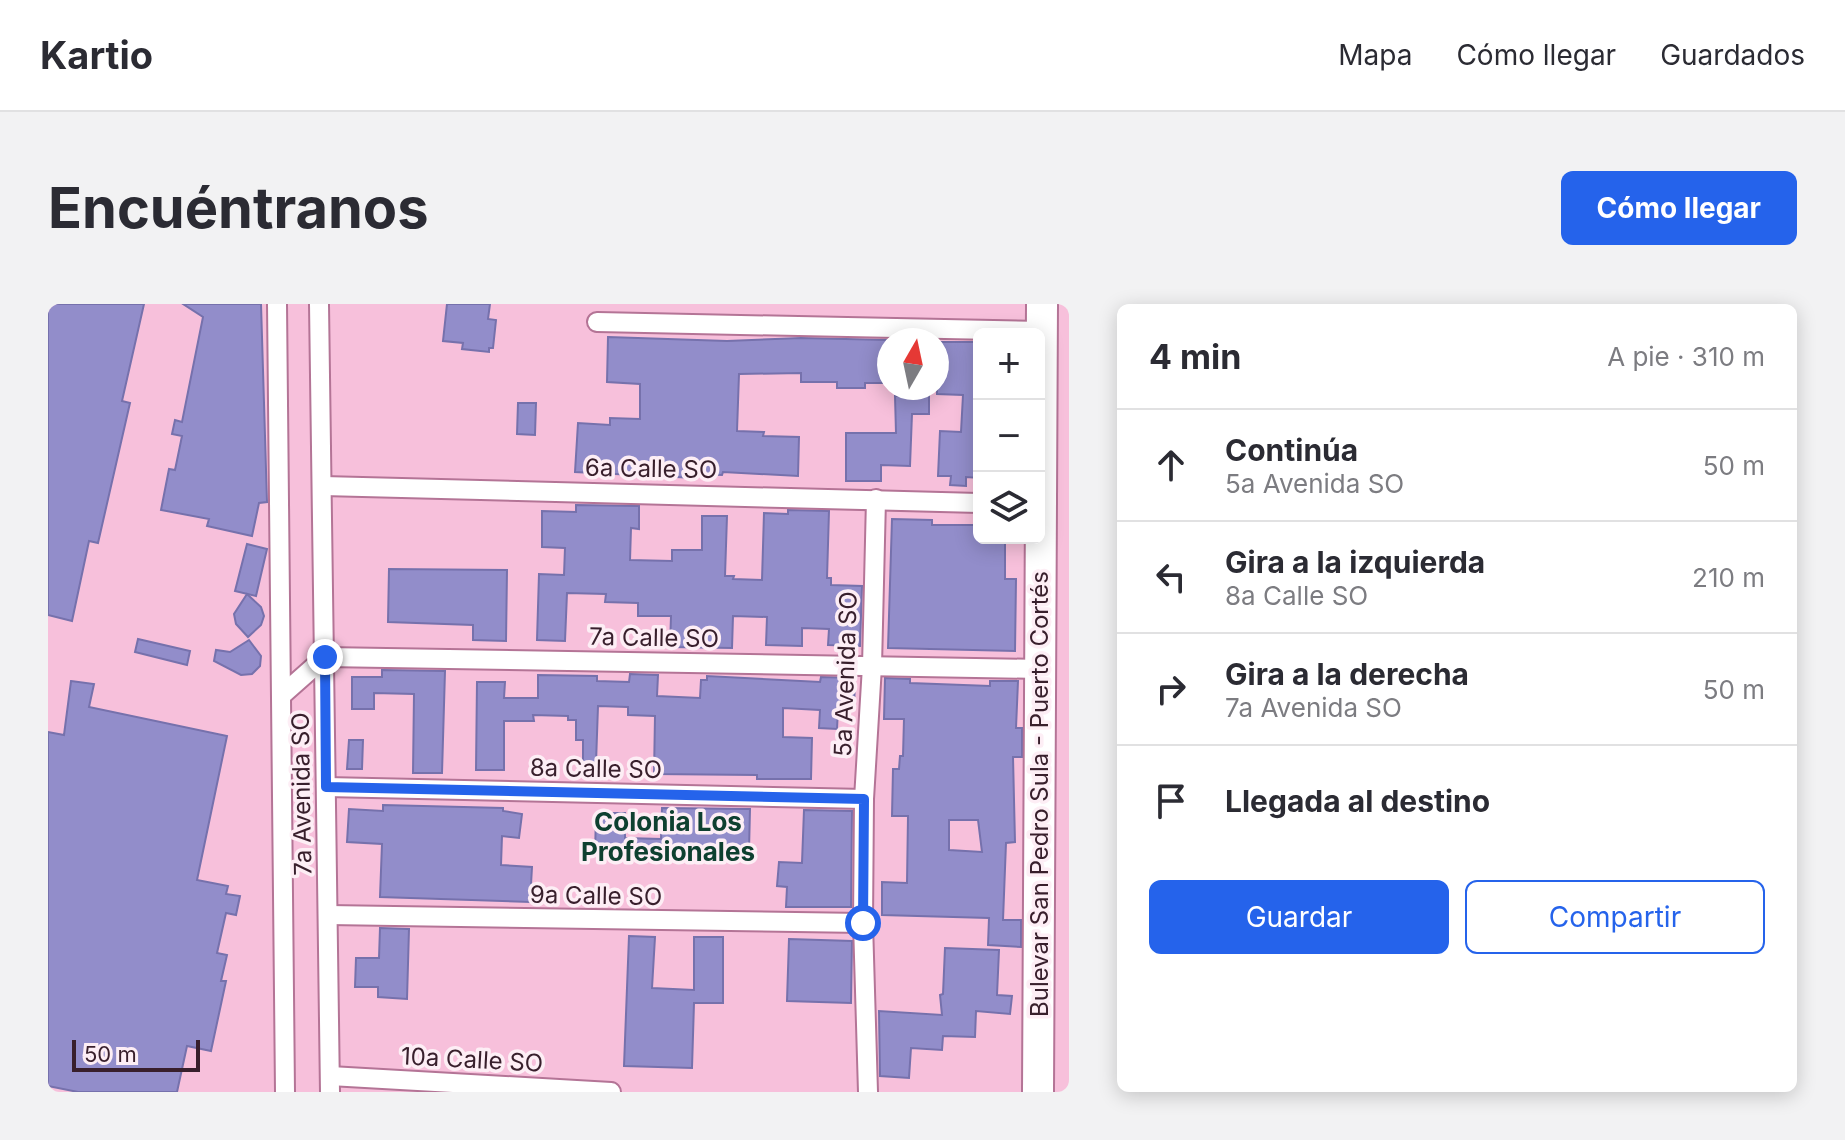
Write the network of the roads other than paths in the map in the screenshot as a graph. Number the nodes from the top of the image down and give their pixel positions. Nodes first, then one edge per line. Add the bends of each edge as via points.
1 (277, 304) edge
2 (319, 304) edge
3 (1042, 318) edge
4 (597, 322) dead end
5 (1040, 472) edge
6 (323, 486) junction
7 (876, 499) junction
8 (973, 503) edge
9 (1040, 544) edge
10 (325, 657) junction
11 (872, 666) junction
12 (1040, 669) junction
13 (282, 695) junction
14 (326, 787) junction
15 (864, 799) junction
16 (328, 915) junction
17 (863, 923) junction
18 (330, 1084) edge
19 (285, 1092) edge
20 (611, 1092) edge
21 (868, 1092) edge
22 (1038, 1092) edge

1 - 13 street, 7a Avenida SO
2 - 6 street, 7a Avenida SO
3 - 4 street
3 - 5 highway, Bulevar San Pedro Sula - Puerto Cortés
6 - 7 street, 6a Calle SO
6 - 10 street, 7a Avenida SO
7 - 8 street, 6a Calle SO
7 - 11 street, 5a Avenida SO
9 - 12 highway, Bulevar San Pedro Sula - Puerto Cortés
10 - 11 street, 7a Calle SO
10 - 13 street
10 - 14 street, 7a Avenida SO
11 - 12 street, 7a Calle SO
11 - 15 street, 5a Avenida SO
12 - 22 highway, Bulevar San Pedro Sula - Puerto Cortés
13 - 19 street, 7a Avenida SO
14 - 15 street, 8a Calle SO
14 - 16 street, 7a Avenida SO
15 - 17 street, 5a Avenida SO
16 - 17 street, 9a Calle SO
16 - 18 street, 7a Avenida SO
17 - 21 street, 5a Avenida SO
18 - 20 street, 10a Calle SO

